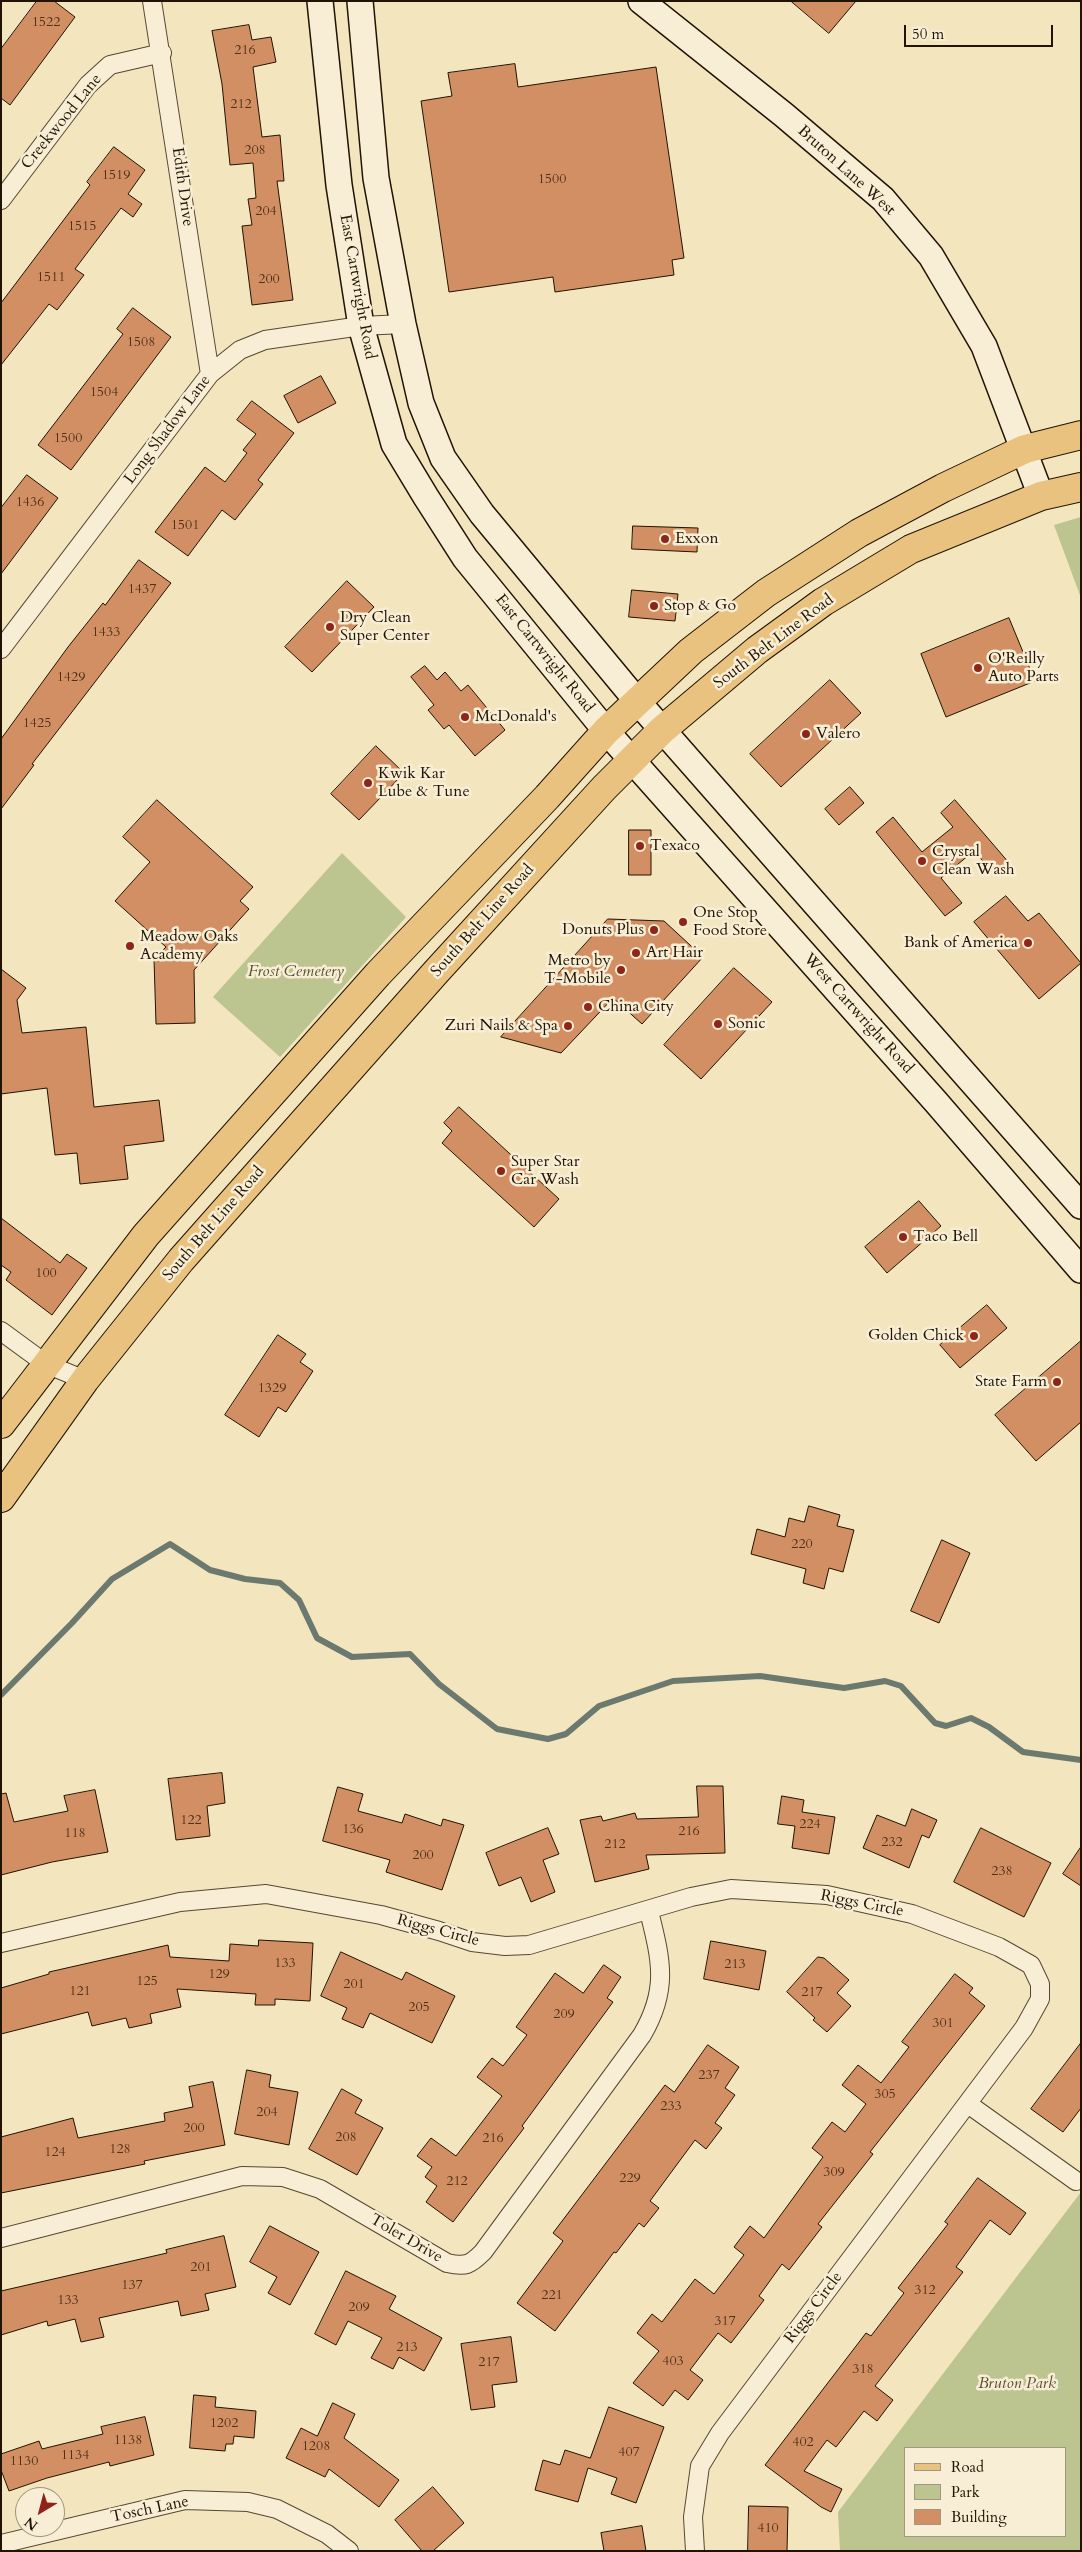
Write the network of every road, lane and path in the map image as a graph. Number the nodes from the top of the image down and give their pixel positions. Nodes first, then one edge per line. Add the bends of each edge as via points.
1 (152, 1) edge
2 (320, 1) edge
3 (360, 1) edge
4 (641, 1) edge
5 (162, 53) junction
6 (1, 200) edge
7 (403, 324) junction
8 (360, 326) junction
9 (210, 374) junction
10 (1081, 435) edge
11 (1025, 449) junction
12 (1081, 487) edge
13 (1041, 496) junction
14 (1, 649) edge
15 (637, 702) junction
16 (662, 730) junction
17 (606, 731) junction
18 (632, 760) junction
19 (437, 913) junction
20 (384, 1031) junction
21 (964, 1074) junction
22 (936, 1102) junction
23 (1081, 1206) edge
24 (1081, 1270) edge
25 (1, 1331) edge
26 (46, 1364) junction
27 (86, 1380) junction
28 (1, 1424) edge
29 (1, 1498) edge
30 (649, 1911) junction
31 (1, 1943) edge
32 (968, 2104) junction
33 (1076, 2181) dead end
34 (1, 2238) edge
35 (1, 2544) edge
36 (349, 2551) edge
37 (695, 2551) edge

1 - 5 street, Edith Drive
2 - 8 main road, East Cartwright Road via 339,185
3 - 7 main road via 376,178
4 - 11 main road, Bruton Lane West via 883,199 932,256 984,346
5 - 6 street, Creekwood Lane via 110,65 88,85
5 - 9 street, Edith Drive
7 - 8 street, Long Shadow Lane
7 - 15 main road via 421,402 443,458 482,514
8 - 9 street, Long Shadow Lane via 265,340 240,350
8 - 17 main road, East Cartwright Road via 394,444 426,497 465,558
9 - 14 street, Long Shadow Lane
10 - 11 main road
11 - 13 main road, Bruton Lane West
11 - 15 main road via 859,533 811,564 691,651
12 - 13 main road, South Belt Line Road
13 - 16 main road, South Belt Line Road via 911,549 827,599 757,650
15 - 16 main road
15 - 17 main road
16 - 18 main road, South Belt Line Road
16 - 21 main road
17 - 18 main road, East Cartwright Road
17 - 19 main road
18 - 20 main road, South Belt Line Road
18 - 22 main road, West Cartwright Road
19 - 20 main road via 451,932 448,941 394,1006
19 - 26 main road via 378,974 146,1235
20 - 27 main road, South Belt Line Road via 181,1260
21 - 22 main road
21 - 23 main road
22 - 24 main road, West Cartwright Road
25 - 26 street
26 - 27 street
26 - 28 main road
27 - 29 main road, South Belt Line Road
30 - 31 street, Riggs Circle via 529,1945 505,1946 472,1942 381,1915 266,1894 180,1902
30 - 32 street, Riggs Circle via 691,1897 731,1889 827,1895 912,1914 1000,1947 1031,1965 1040,1984 1040,1999 1024,2028
30 - 34 street, Toler Drive via 661,1960 660,1992 654,2015 642,2036 472,2264 447,2263 320,2189 282,2177 242,2176
32 - 33 street
32 - 37 street, Riggs Circle via 720,2433 700,2466 693,2517
35 - 36 street, Tosch Lane via 185,2500 248,2502 277,2509 327,2534

